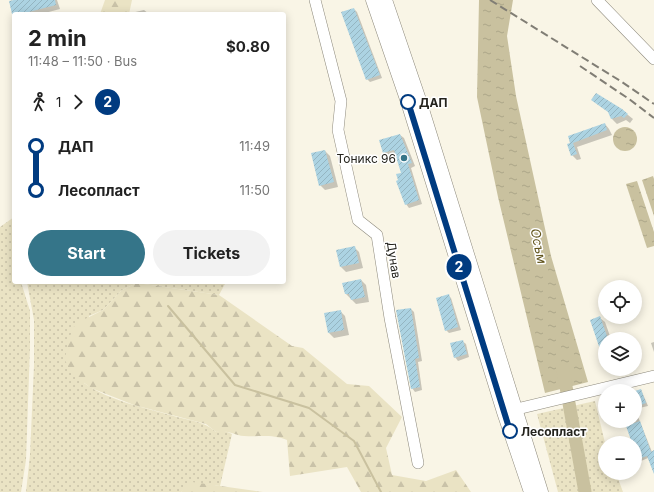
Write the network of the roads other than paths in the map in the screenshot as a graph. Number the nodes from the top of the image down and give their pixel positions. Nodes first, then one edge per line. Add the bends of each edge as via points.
1 (316, 0) edge
2 (373, 0) edge
3 (385, 0) edge
4 (597, 0) edge
5 (654, 60) edge
6 (654, 376) edge
7 (509, 411) junction
8 (418, 463) dead end
9 (531, 492) edge
10 (541, 492) edge

1 - 8 street, Дунав via 340,100 338,130 358,220 377,235
2 - 7 main road
3 - 7 main road via 419,100
4 - 5 street
6 - 7 street
7 - 9 main road
7 - 10 main road

